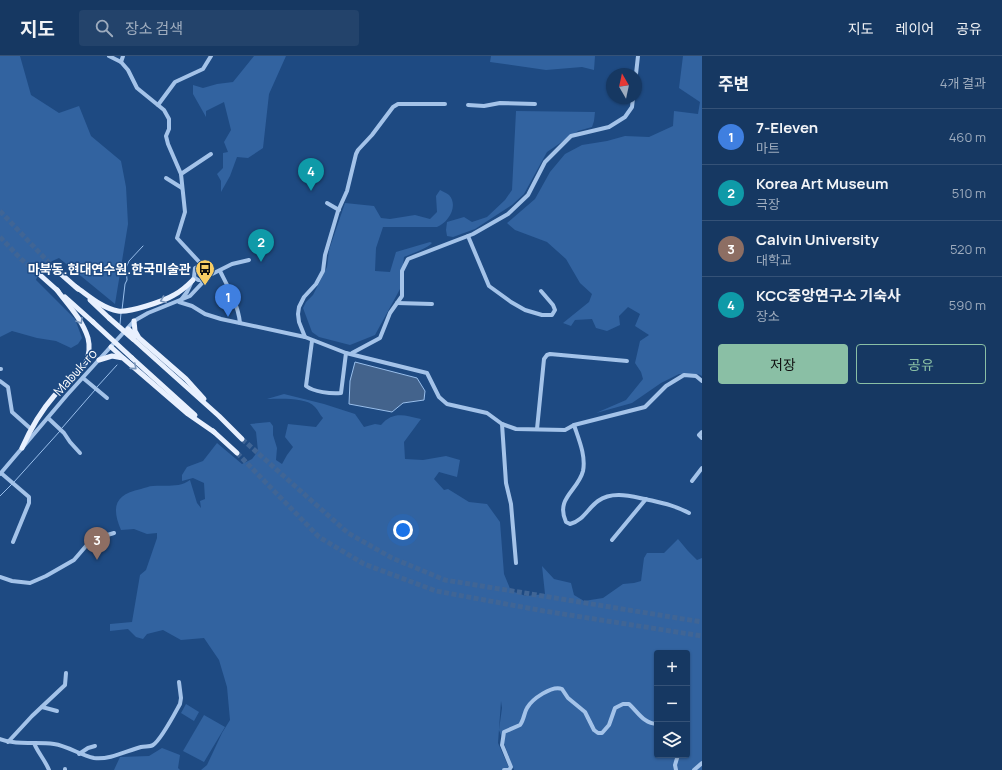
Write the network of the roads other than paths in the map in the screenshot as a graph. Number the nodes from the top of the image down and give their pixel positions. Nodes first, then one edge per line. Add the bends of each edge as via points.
1 (110, 56) edge
2 (123, 56) edge
3 (211, 56) edge
4 (638, 56) edge
5 (121, 62) junction
6 (637, 68) edge
7 (446, 104) dead end
8 (535, 104) dead end
9 (632, 104) edge
10 (158, 105) junction
11 (468, 105) dead end
12 (211, 154) dead end
13 (181, 174) junction
14 (166, 178) dead end
15 (182, 188) junction
16 (327, 203) dead end
17 (339, 210) junction
18 (468, 236) junction
19 (249, 260) dead end
20 (202, 265) junction
21 (53, 267) tunnel mouth
22 (220, 271) junction
23 (39, 274) tunnel mouth
24 (208, 276) junction
25 (194, 278) junction
26 (205, 280) junction
27 (76, 287) junction
28 (56, 290) junction
29 (541, 291) dead end
30 (179, 302) junction
31 (397, 303) junction
32 (432, 304) dead end
33 (134, 321) junction
34 (240, 323) junction
35 (128, 329) junction
36 (305, 337) junction
37 (136, 338) junction
38 (312, 341) junction
39 (111, 347) junction
40 (346, 352) junction
41 (352, 354) junction
42 (123, 358) junction
43 (99, 360) junction
44 (627, 361) dead end
45 (83, 378) junction
46 (0, 381) edge
47 (702, 381) edge
48 (107, 398) dead end
49 (48, 418) junction
50 (502, 424) junction
51 (574, 426) junction
52 (31, 429) junction
53 (537, 429) junction
54 (214, 432) junction
55 (702, 432) edge
56 (702, 438) edge
57 (242, 439) tunnel mouth
58 (22, 448) junction
59 (80, 453) dead end
60 (237, 453) tunnel mouth
61 (702, 468) edge
62 (1, 473) edge
63 (692, 481) dead end
64 (646, 499) junction
65 (689, 513) dead end
66 (114, 533) dead end
67 (612, 540) dead end
68 (13, 542) dead end
69 (516, 563) dead end
70 (0, 577) edge
71 (66, 673) dead end
72 (179, 682) dead end
73 (42, 707) junction
74 (57, 711) dead end
75 (654, 724) edge
76 (0, 739) edge
77 (8, 742) junction
78 (34, 744) junction
79 (95, 746) dead end
80 (79, 754) junction
81 (677, 758) edge
82 (702, 763) edge
83 (49, 770) edge
84 (504, 770) edge
85 (676, 770) edge
86 (694, 770) edge

1 - 5 street
2 - 5 street
3 - 10 street via 203,69 175,82
4 - 6 street
5 - 10 street via 137,88
7 - 17 street via 407,103 393,107 358,150
8 - 11 street
9 - 18 street via 625,117 609,126 571,136 545,162 528,195 513,210
10 - 13 street via 169,120 166,136
12 - 13 street
13 - 15 street
14 - 15 street
15 - 20 street via 184,212 177,238
16 - 17 street
17 - 36 street via 325,255 323,271 299,307 299,322
18 - 29 street via 489,286 526,310 552,315 555,310 553,305
18 - 31 street via 408,259 402,271 402,296
19 - 22 street via 232,264
20 - 24 street via 208,268
20 - 25 street via 195,268
21 - 27 main road
22 - 24 street
22 - 34 street via 230,290
23 - 28 main road
24 - 26 street
25 - 26 street
25 -> 27 main road via 173,296 128,311 118,311 98,303
25 - 30 street via 188,292
26 - 30 street, Mabuk-ro via 190,296
27 - 37 main road, bridge
28 -> 52 main road via 81,323 88,338 89,353 82,368 54,396
28 - 54 main road, bridge
30 - 33 street, Mabuk-ro
30 - 34 street via 216,318
31 - 32 street
31 - 41 street via 380,338
33 - 35 street, Mabuk-ro
33 - 37 main road
34 - 36 street
35 - 37 main road
35 - 39 street, Mabuk-ro
36 - 38 street
37 - 57 main road
38 - 40 street
38 - 40 street via 306,386 310,389 341,393
39 - 42 main road
39 - 43 street, Mabuk-ro
40 - 41 street
41 - 50 street via 427,373 439,397 447,404 487,414
42 - 43 main road via 112,356
42 -> 54 main road via 188,414
43 - 45 street, Mabuk-ro
44 - 53 street via 547,355 544,359
45 - 48 street
45 - 49 street, Mabuk-ro
46 - 52 street via 8,387 12,412
47 - 51 street via 696,376 684,375 666,386 645,406
49 - 58 street, Mabuk-ro
49 - 59 street
50 - 53 street via 516,429
50 - 69 street
51 - 53 street via 565,430
51 - 64 street via 584,458 583,472 563,506 562,515 566,522 577,523 596,502 607,496 628,495
52 - 58 main road
54 - 60 main road
55 - 56 street via 699,435
58 - 62 street, Mabuk-ro
61 - 63 street
62 - 68 street via 29,497 29,503
64 - 65 street via 660,501
64 - 67 street
66 - 70 street via 94,538 74,560 46,576 30,582
71 - 73 street via 65,685
72 - 80 street via 180,704 153,745 110,757 94,758
73 - 74 street
73 - 77 street
75 - 84 street via 646,721 629,704 623,704 615,708 607,728 598,733 583,710 568,698 562,689 554,688 529,705 520,725 504,732 502,745 511,767
76 - 77 street
77 - 78 street
78 - 80 street via 55,744
78 - 83 street
79 - 80 street
81 - 85 street
82 - 86 street

